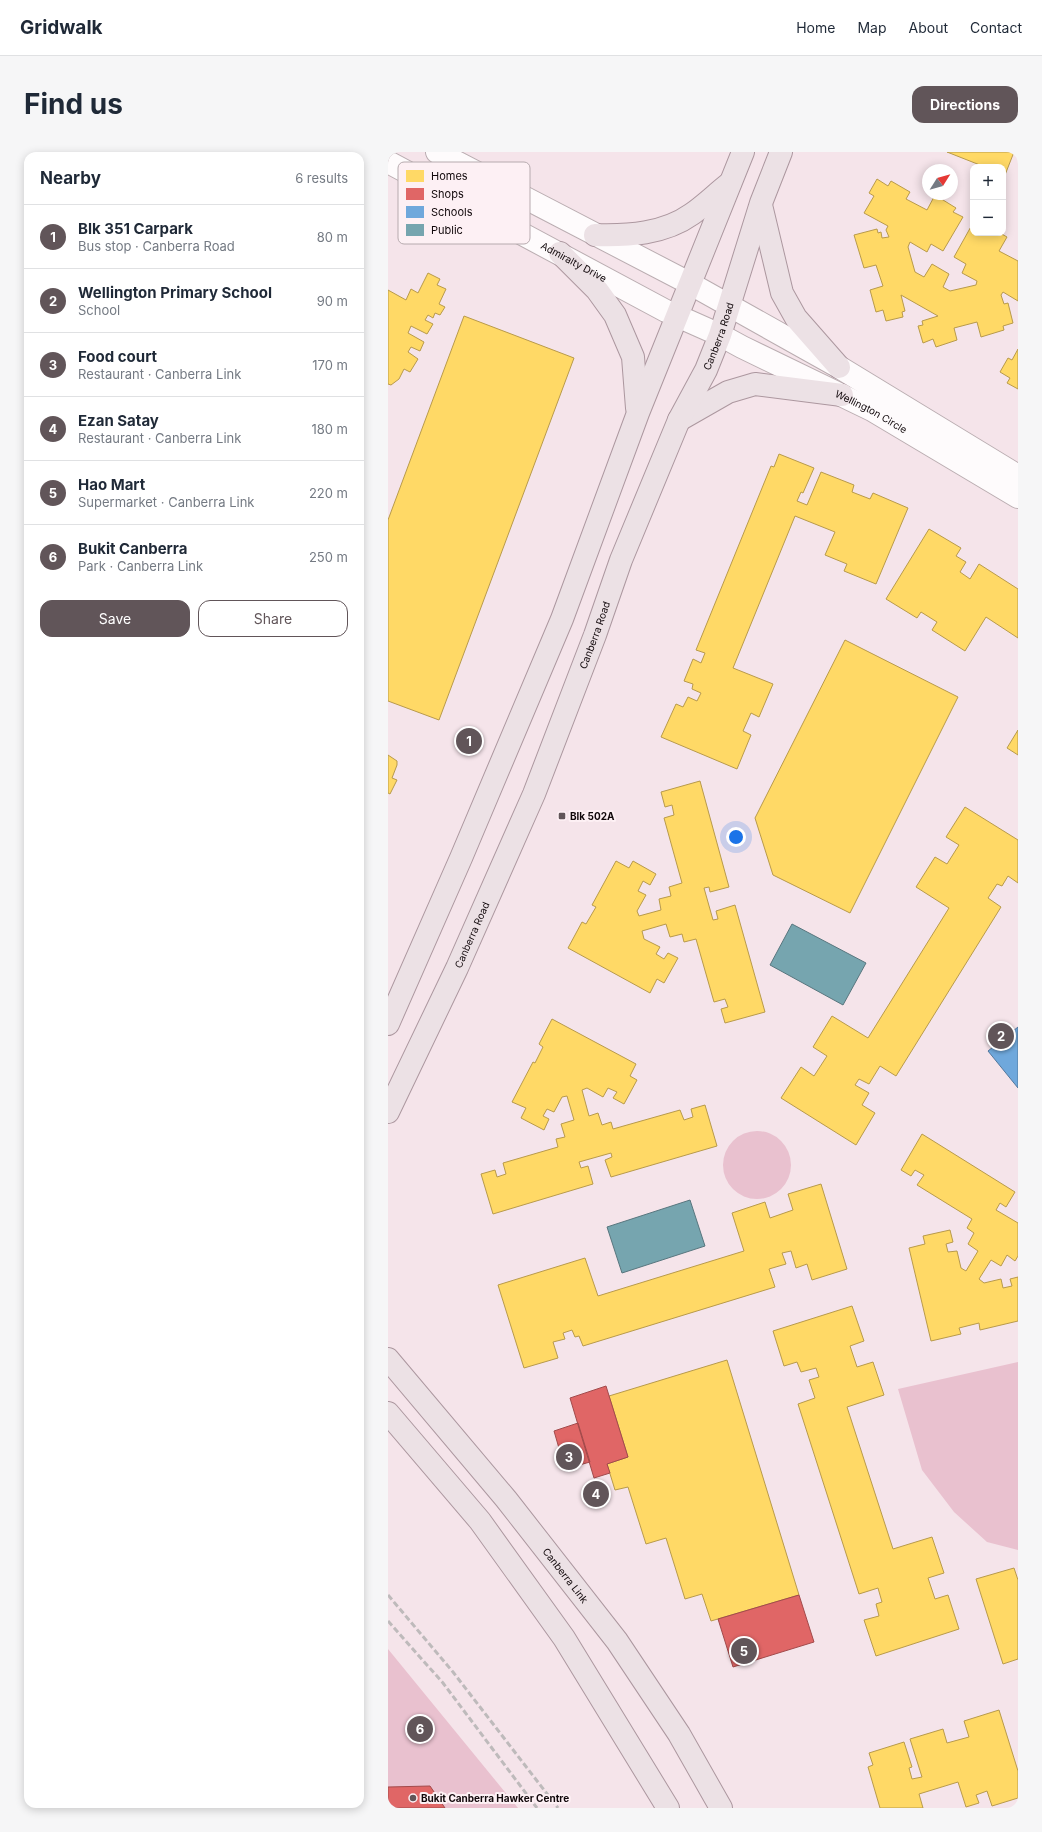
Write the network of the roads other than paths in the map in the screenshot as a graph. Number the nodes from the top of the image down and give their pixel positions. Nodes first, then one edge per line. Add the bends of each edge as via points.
1 (436, 152) edge
2 (744, 152) edge
3 (781, 152) edge
4 (388, 162) edge
5 (455, 162) edge
6 (398, 167) edge
7 (733, 181) junction
8 (530, 200) edge
9 (761, 203) junction
10 (595, 234) junction
11 (530, 237) edge
12 (560, 253) junction
13 (689, 284) junction
14 (730, 306) junction
15 (677, 315) junction
16 (720, 334) junction
17 (839, 367) junction
18 (842, 395) junction
19 (638, 413) junction
20 (679, 420) junction
21 (1018, 476) edge
22 (1018, 497) edge
23 (388, 1024) edge
24 (388, 1112) edge
25 (388, 1359) edge
26 (388, 1413) edge
27 (397, 1430) edge
28 (668, 1808) edge
29 (721, 1808) edge

1 - 5 street
2 - 7 main road
3 - 9 main road, Canberra Road
4 - 6 street, Admiralty Drive
7 - 10 main road via 691,214 665,228 627,236
7 - 13 main road
8 - 10 street
9 - 14 main road, Canberra Road
9 - 17 main road via 782,293 796,318
10 - 13 street
11 - 12 street, Admiralty Drive
12 - 15 street, Admiralty Drive
12 - 19 main road via 597,290 615,315 633,358
13 - 14 street
13 - 15 main road
14 - 16 main road, Canberra Road
14 - 17 street, Wellington Circle
15 - 16 street, Admiralty Drive
15 - 19 main road
16 - 18 street, Wellington Circle
16 - 20 main road, Canberra Road via 706,370
17 - 21 street, Wellington Circle
18 - 20 main road via 754,384 728,392
18 - 22 street, Wellington Circle via 893,422
19 - 23 main road via 562,619
20 - 24 main road, Canberra Road via 620,560 595,636 534,794 457,968
25 - 29 main road, Canberra Link via 506,1499 617,1641 678,1734
26 - 27 main road
27 - 28 main road via 480,1521 564,1638

